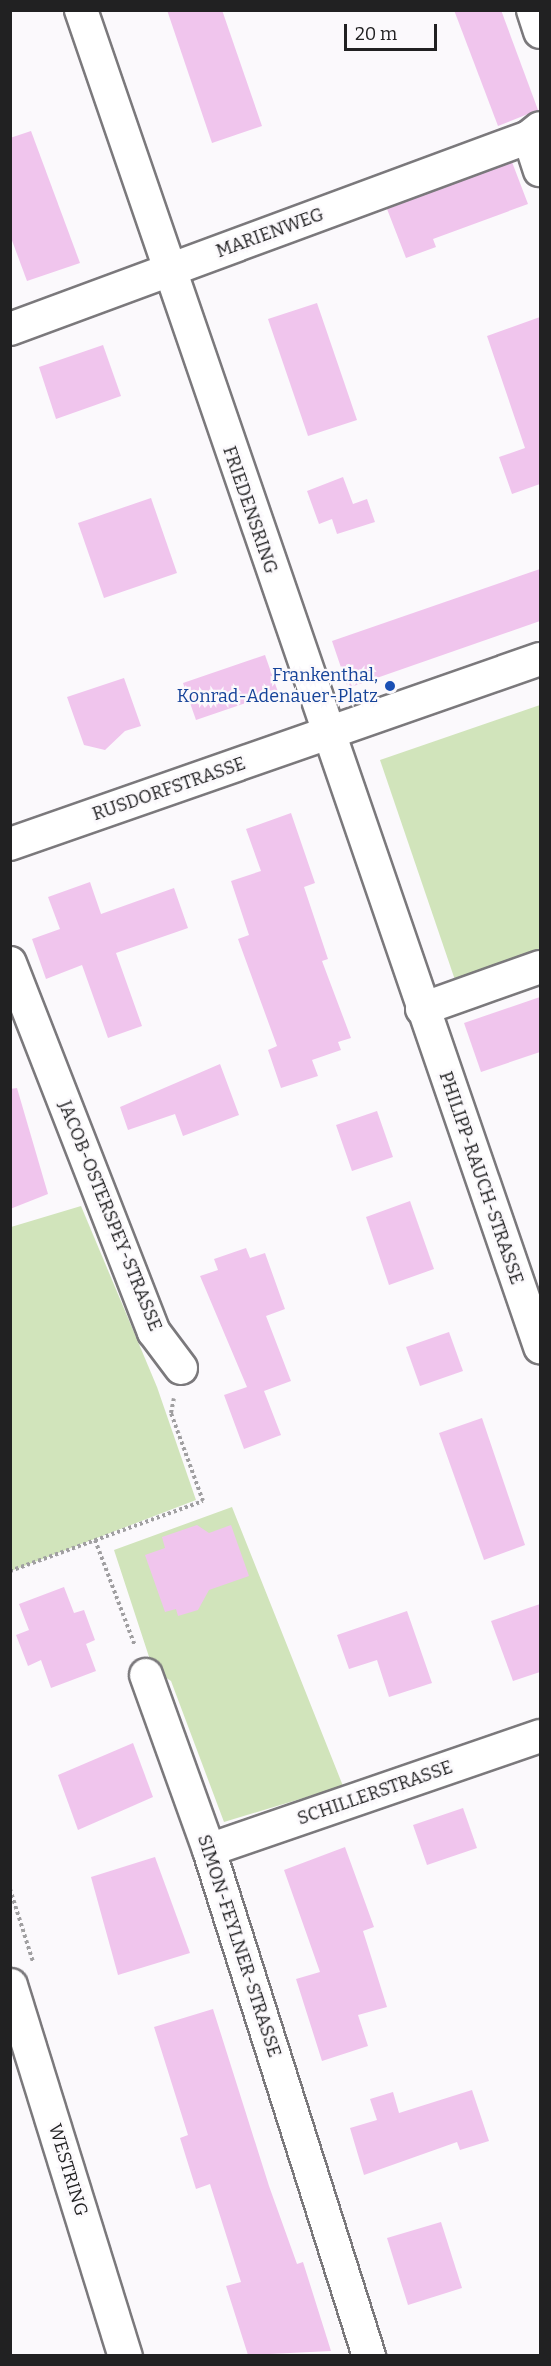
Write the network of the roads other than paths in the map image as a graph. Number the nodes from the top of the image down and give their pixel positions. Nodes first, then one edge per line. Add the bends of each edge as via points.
1 (81, 10) edge
2 (533, 10) edge
3 (540, 32) edge
4 (535, 133) edge
5 (540, 170) edge
6 (168, 271) junction
7 (10, 329) edge
8 (540, 659) edge
9 (327, 733) junction
10 (10, 844) edge
11 (10, 963) edge
12 (540, 968) edge
13 (422, 1009) junction
14 (540, 1347) edge
15 (181, 1368) road end
16 (146, 1675) road end
17 (540, 1736) edge
18 (209, 1850) junction
19 (10, 1985) edge
20 (124, 2355) edge
21 (369, 2355) edge

1 - 6 street, FRIEDENSRING
2 - 3 street
4 - 5 street
4 - 6 street, MARIENWEG
6 - 7 street, MARIENWEG
6 - 9 street, FRIEDENSRING
8 - 9 street, RUSDORFSTRASSE
9 - 10 street, RUSDORFSTRASSE
9 - 13 street, FRIEDENSRING
11 - 15 street, JACOB-OSTERSPEY-STRASSE via 154,1332
12 - 13 street
13 - 14 street, PHILIPP-RAUCH-STRASSE
16 - 18 street, SIMON-FEYLNER-STRASSE
17 - 18 street, SCHILLERSTRASSE
18 - 21 street, SIMON-FEYLNER-STRASSE
19 - 20 main road, WESTRING

